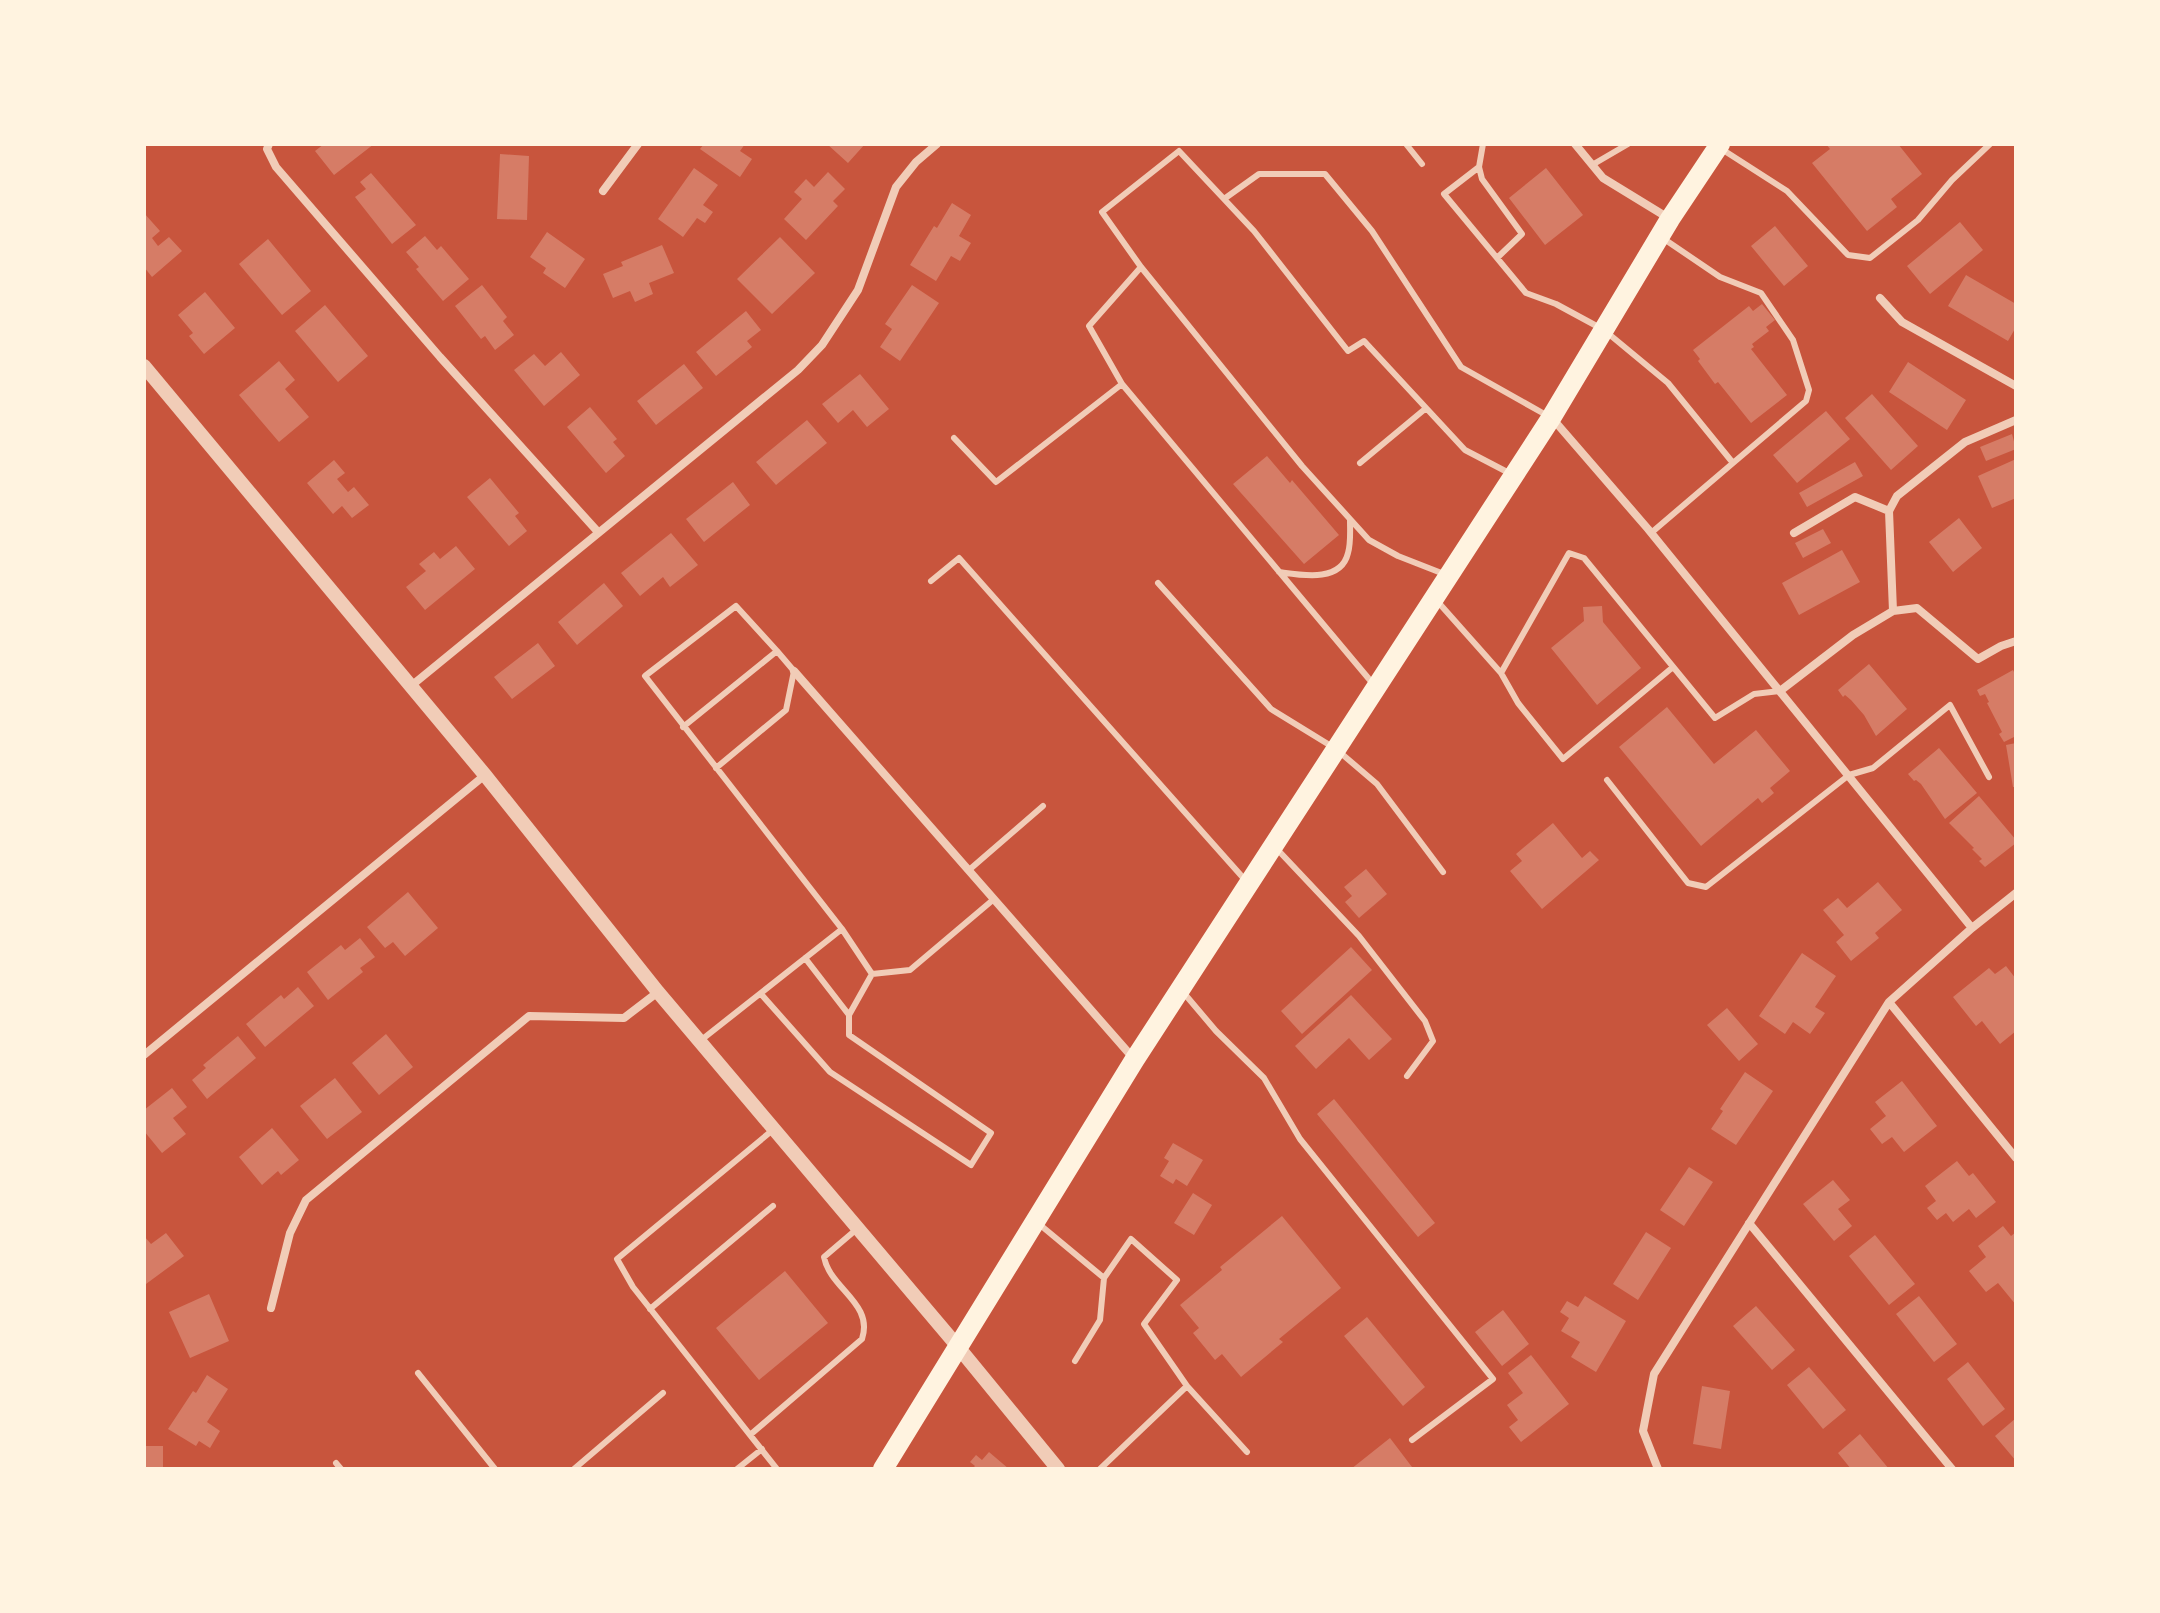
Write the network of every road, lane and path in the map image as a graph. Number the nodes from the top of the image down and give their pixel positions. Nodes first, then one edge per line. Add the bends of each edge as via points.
1 (638, 144) edge
2 (937, 144) edge
3 (1406, 144) edge
4 (1483, 144) edge
5 (1575, 144) edge
6 (1628, 144) edge
7 (1990, 144) edge
8 (1719, 145) edge
9 (268, 146) edge
10 (1422, 164) dead end
11 (1592, 165) junction
12 (1479, 167) junction
13 (603, 191) dead end
14 (1224, 199) junction
15 (1665, 228) junction
16 (1497, 258) junction
17 (1141, 267) junction
18 (1880, 298) dead end
19 (1604, 330) junction
20 (146, 371) edge
21 (1122, 384) junction
22 (2016, 386) edge
23 (1425, 409) junction
24 (1551, 418) junction
25 (2016, 420) edge
26 (954, 438) dead end
27 (1360, 463) dead end
28 (1733, 463) junction
29 (1514, 475) junction
30 (1889, 511) junction
31 (1350, 520) junction
32 (598, 532) junction
33 (1651, 533) junction
34 (1794, 533) dead end
35 (1279, 572) junction
36 (1448, 576) junction
37 (931, 581) dead end
38 (1158, 583) dead end
39 (1434, 598) junction
40 (1893, 611) junction
41 (2016, 641) edge
42 (777, 651) junction
43 (1673, 667) junction
44 (794, 671) junction
45 (1501, 673) junction
46 (411, 686) junction
47 (1376, 688) junction
48 (1780, 691) junction
49 (683, 727) junction
50 (1336, 749) junction
51 (716, 768) junction
52 (485, 775) junction
53 (1849, 775) junction
54 (1989, 777) dead end
55 (1607, 780) dead end
56 (1043, 806) dead end
57 (1274, 845) junction
58 (969, 870) junction
59 (1443, 872) dead end
60 (1249, 884) junction
61 (2016, 893) edge
62 (994, 899) junction
63 (1972, 928) junction
64 (842, 929) junction
65 (805, 958) junction
66 (872, 974) junction
67 (1180, 989) junction
68 (658, 992) junction
69 (761, 994) junction
70 (1889, 1002) junction
71 (849, 1015) junction
72 (700, 1041) junction
73 (144, 1055) edge
74 (1135, 1059) junction
75 (1407, 1076) dead end
76 (774, 1129) junction
77 (2016, 1158) edge
78 (773, 1206) dead end
79 (1036, 1222) junction
80 (1749, 1223) junction
81 (858, 1228) junction
82 (1104, 1278) junction
83 (271, 1308) dead end
84 (650, 1309) junction
85 (959, 1348) junction
86 (1075, 1361) dead end
87 (418, 1373) dead end
88 (1187, 1386) junction
89 (663, 1393) dead end
90 (750, 1435) junction
91 (1412, 1440) dead end
92 (762, 1449) junction
93 (1247, 1452) dead end
94 (495, 1469) edge
95 (574, 1469) edge
96 (737, 1469) edge
97 (777, 1469) edge
98 (883, 1469) edge
99 (1058, 1469) edge
100 (1100, 1469) edge
101 (1658, 1469) edge
102 (1952, 1469) edge

1 - 13 street
2 - 32 street via 896,187 858,290 822,345
3 - 10 lane
4 - 12 lane
5 - 11 street
6 - 11 lane
7 - 8 lane via 1918,220 1870,258 1859,259 1848,255 1787,191
8 - 15 main road
9 - 32 street via 276,167
11 - 15 street
12 - 16 lane via 1522,234
12 - 16 lane via 1444,194
14 - 17 lane via 1179,151 1102,212
14 - 23 lane via 1348,351 1364,341
14 - 24 lane via 1259,174 1325,174 1372,231 1461,367
15 - 19 main road
15 - 28 lane via 1720,277 1761,293 1793,340 1809,390 1806,401
16 - 19 lane via 1526,293
17 - 21 lane via 1089,326
17 - 31 lane
18 - 22 street via 1902,322
19 - 24 main road
19 - 28 lane via 1668,383
20 - 46 street
21 - 26 lane via 996,482
21 - 35 lane
23 - 27 lane
23 - 29 lane via 1465,450
24 - 29 main road
24 - 33 street
25 - 30 street via 1965,442 1897,496
28 - 33 lane
29 - 36 main road
30 - 34 street via 1855,497
30 - 40 street
31 - 35 lane via 1348,556 1337,569 1316,577
31 - 36 lane via 1369,540
32 - 46 street
33 - 48 street
35 - 47 lane
36 - 39 main road
37 - 60 lane via 959,558
38 - 50 lane via 1271,709
39 - 45 lane
39 - 47 main road
40 - 41 street via 1917,608 1978,659
40 - 48 street
42 - 44 lane
42 - 49 lane
42 - 49 lane via 736,606 645,676
43 - 45 lane via 1563,759
43 - 45 lane via 1584,558 1569,553
43 - 48 lane via 1715,718 1754,694
44 - 51 lane via 786,710
44 - 58 street
46 - 52 street
47 - 50 main road
48 - 53 street
49 - 51 lane
50 - 57 main road
50 - 59 lane via 1377,784
51 - 64 lane
52 - 68 street
52 - 73 street
53 - 54 lane via 1873,768 1950,705
53 - 55 lane via 1706,887 1688,883
53 - 63 street
56 - 58 lane
57 - 60 main road
57 - 75 lane via 1359,936 1425,1021 1433,1041
58 - 62 street
60 - 67 main road
61 - 63 street
62 - 66 lane via 910,970
62 - 74 street
63 - 70 street
64 - 65 lane
64 - 66 lane
65 - 69 lane
65 - 71 lane
66 - 71 lane
67 - 74 main road
67 - 91 lane via 1264,1078 1300,1139 1493,1379
68 - 72 street
68 - 83 street via 624,1018 529,1016 306,1200 290,1233
69 - 71 lane via 830,1072 971,1165 991,1133 849,1035
69 - 72 lane
70 - 77 street
70 - 80 street
72 - 76 street
74 - 79 main road
76 - 81 street
76 - 84 lane via 617,1259
78 - 84 lane
79 - 82 lane
79 - 85 main road
80 - 101 street via 1654,1374 1643,1431
80 - 102 street
81 - 85 street
81 - 90 lane via 824,1257 861,1310 866,1326 862,1339
82 - 86 lane via 1100,1320
82 - 88 lane via 1131,1239 1177,1280 1144,1324
84 - 90 lane
85 - 98 main road
85 - 99 street
87 - 94 lane
88 - 93 lane
88 - 100 lane
89 - 95 lane
90 - 92 lane
92 - 96 lane
92 - 97 lane

